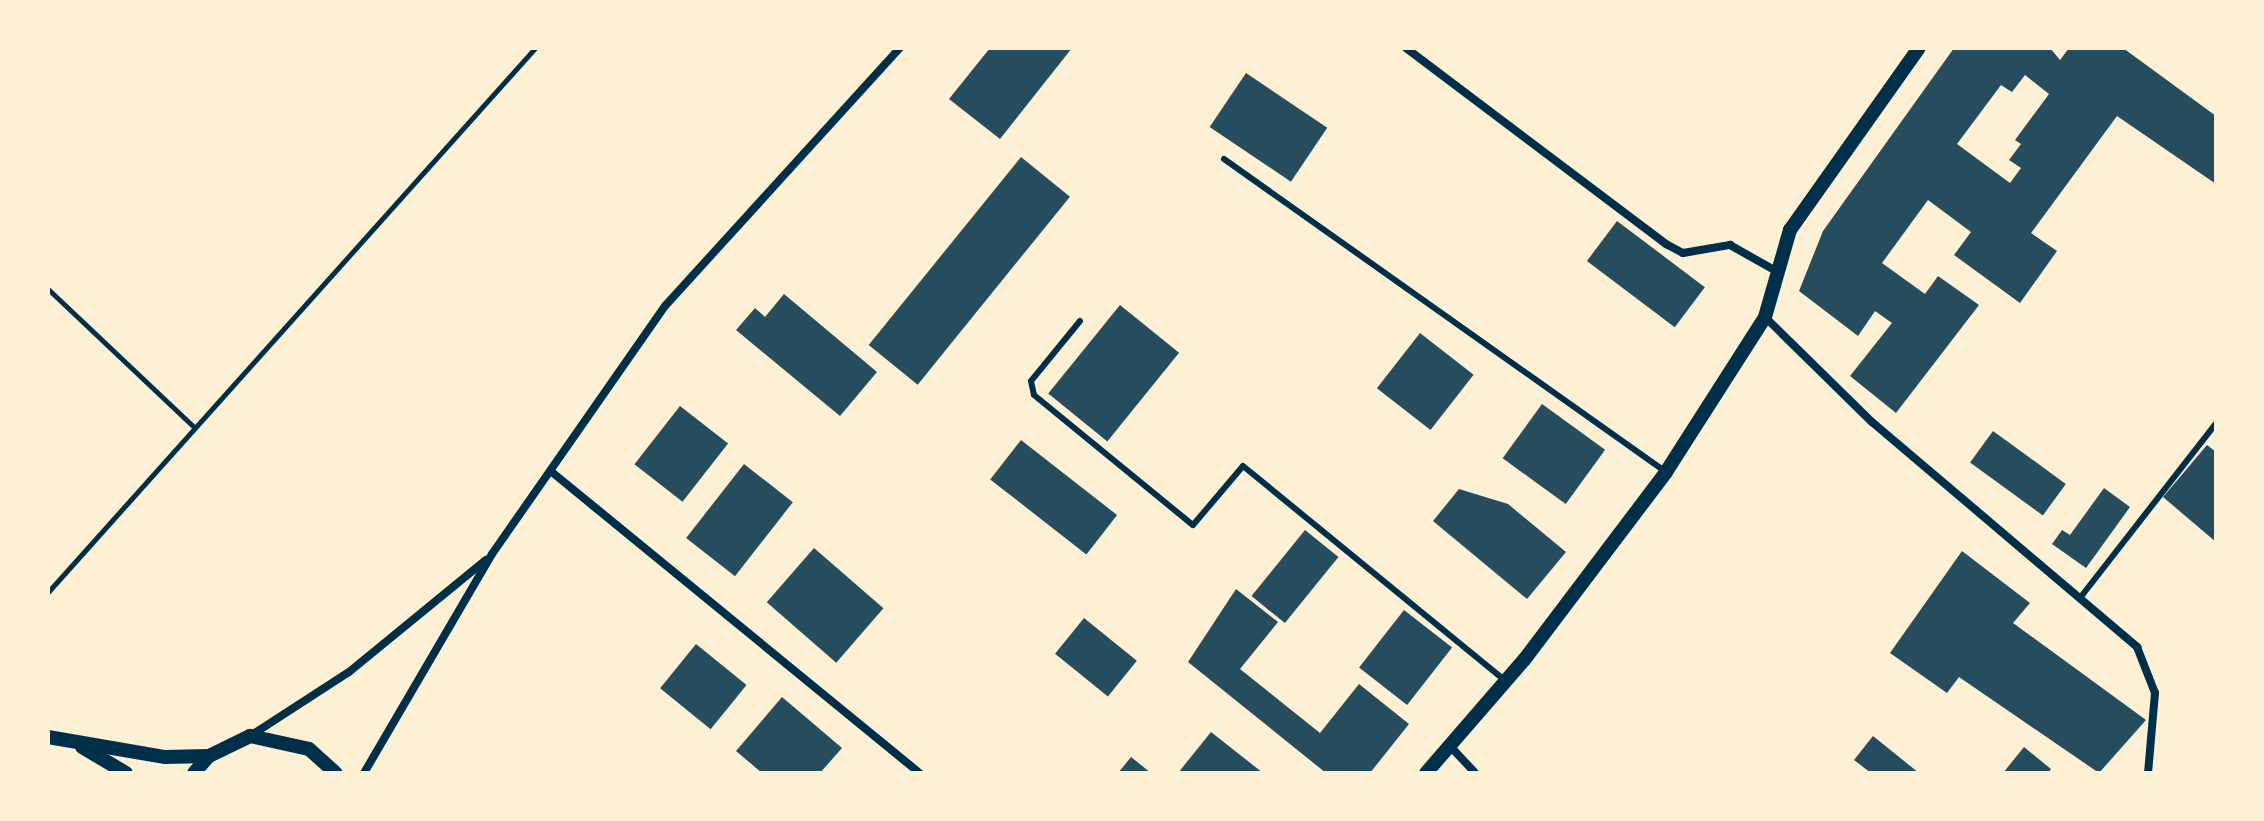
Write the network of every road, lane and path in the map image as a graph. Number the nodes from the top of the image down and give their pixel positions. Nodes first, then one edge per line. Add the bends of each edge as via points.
1 (535, 48) edge
2 (900, 48) edge
3 (1406, 48) edge
4 (1919, 48) edge
5 (1224, 159) dead end
6 (1776, 271) junction
7 (48, 289) edge
8 (1765, 317) junction
9 (1080, 321) dead end
10 (2216, 423) edge
11 (193, 426) junction
12 (1666, 472) junction
13 (553, 473) junction
14 (492, 554) junction
15 (48, 592) edge
16 (2080, 598) junction
17 (1506, 681) junction
18 (250, 736) junction
19 (48, 737) edge
20 (78, 744) junction
21 (1450, 746) junction
22 (209, 756) junction
23 (126, 773) edge
24 (194, 773) edge
25 (336, 773) edge
26 (364, 773) edge
27 (920, 773) edge
28 (1426, 773) edge
29 (1475, 773) edge
30 (2148, 773) edge

1 - 11 path
2 - 13 street via 665,306
3 - 6 street via 1666,244 1683,253 1730,245
4 - 6 street via 1813,193
5 - 12 lane
6 - 8 street
7 - 11 path
8 - 12 street
8 - 16 street via 1872,422
9 - 17 lane via 1031,381 1034,395 1193,525 1243,466
10 - 16 lane
11 - 15 path
12 - 17 street
13 - 14 street
13 - 27 street
14 - 18 street via 349,672
14 - 26 street
16 - 30 street via 2121,629 2148,667 2155,693
17 - 21 street
18 - 22 street
18 - 25 street via 309,749
19 - 20 street
20 - 22 street
20 - 23 street
21 - 28 street
21 - 29 street
22 - 24 street

